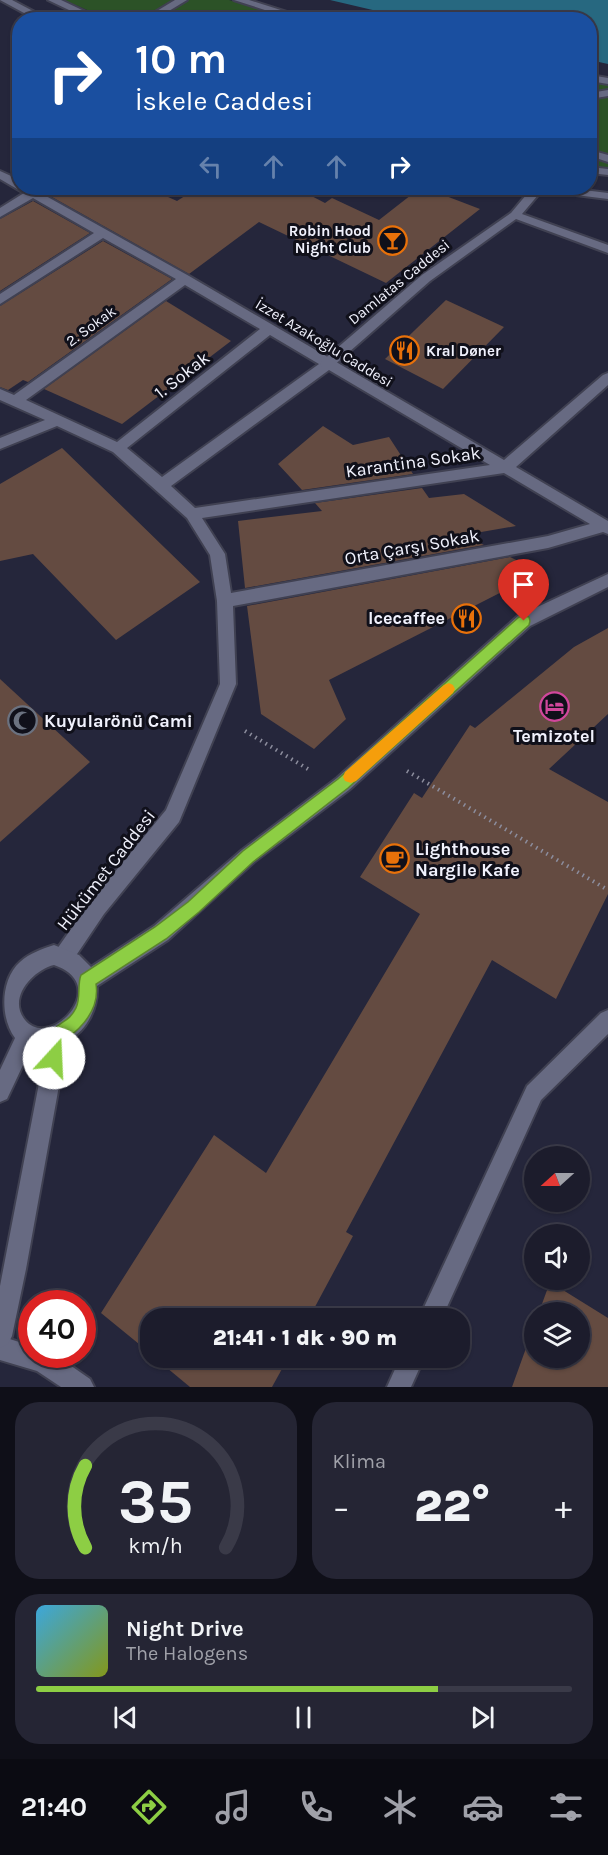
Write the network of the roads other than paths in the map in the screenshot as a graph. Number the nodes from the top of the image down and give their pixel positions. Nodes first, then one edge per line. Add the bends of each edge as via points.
1 (5, 0) edge
2 (53, 0) edge
3 (182, 0) edge
4 (238, 0) edge
5 (30, 12) edge
6 (81, 12) edge
7 (160, 12) edge
8 (280, 12) edge
9 (19, 195) edge
10 (36, 195) edge
11 (532, 195) edge
12 (0, 213) edge
13 (515, 215) junction
14 (103, 232) junction
15 (608, 249) edge
16 (186, 279) junction
17 (0, 300) edge
18 (269, 329) junction
19 (327, 364) junction
20 (608, 378) edge
21 (0, 394) edge
22 (15, 401) junction
23 (58, 420) junction
24 (0, 444) edge
25 (118, 448) junction
26 (506, 468) junction
27 (161, 484) junction
28 (192, 514) junction
29 (606, 527) edge
30 (608, 580) edge
31 (225, 601) junction
32 (64, 956) junction
33 (87, 981) junction
34 (5, 994) edge
35 (608, 1020) edge
36 (27, 1035) junction
37 (58, 1035) junction
38 (0, 1092) edge
39 (435, 1308) edge
40 (0, 1336) edge
41 (0, 1348) edge
42 (408, 1368) edge
43 (82, 1387) edge
44 (399, 1387) edge

1 - 5 street
2 - 6 street
3 - 7 street
4 - 8 street
9 - 12 street
10 - 14 street, İzzet Azakoğlu Caddesi
11 - 13 street, Damlatas Caddesi
13 - 15 street
13 - 19 street, Damlatas Caddesi via 426,278
14 - 16 street, İzzet Azakoğlu Caddesi
14 - 17 street
16 - 18 street, İzzet Azakoğlu Caddesi
16 - 22 street, 2. Sokak
18 - 19 street, İzzet Azakoğlu Caddesi
18 - 25 street, 1. Sokak
19 - 26 street, İzzet Azakoğlu Caddesi
19 - 27 street, Damlatas Caddesi
20 - 26 street, Karantina Sokak
21 - 22 street, Hükümet Caddesi
22 - 23 street, Hükümet Caddesi
23 - 24 street
23 - 25 street, Hükümet Caddesi
25 - 27 street, Hükümet Caddesi
26 - 28 street, Karantina Sokak
26 - 29 street, İzzet Azakoğlu Caddesi
27 - 28 street, Hükümet Caddesi
28 - 31 street, Hükümet Caddesi via 217,554
29 - 31 street, Orta Çarşı Sokak via 548,542
30 - 33 street via 524,621 343,784 248,856 194,907
31 - 32 street, Hükümet Caddesi via 228,684 173,816 97,908
32 - 33 street via 75,962
32 - 34 street via 32,961 14,977
33 - 37 street via 89,991 83,1013
34 - 36 street via 9,1016
35 - 39 street via 534,1093
36 - 37 street
36 - 38 street
37 - 40 street
41 - 43 street via 43,1361
42 - 44 street

